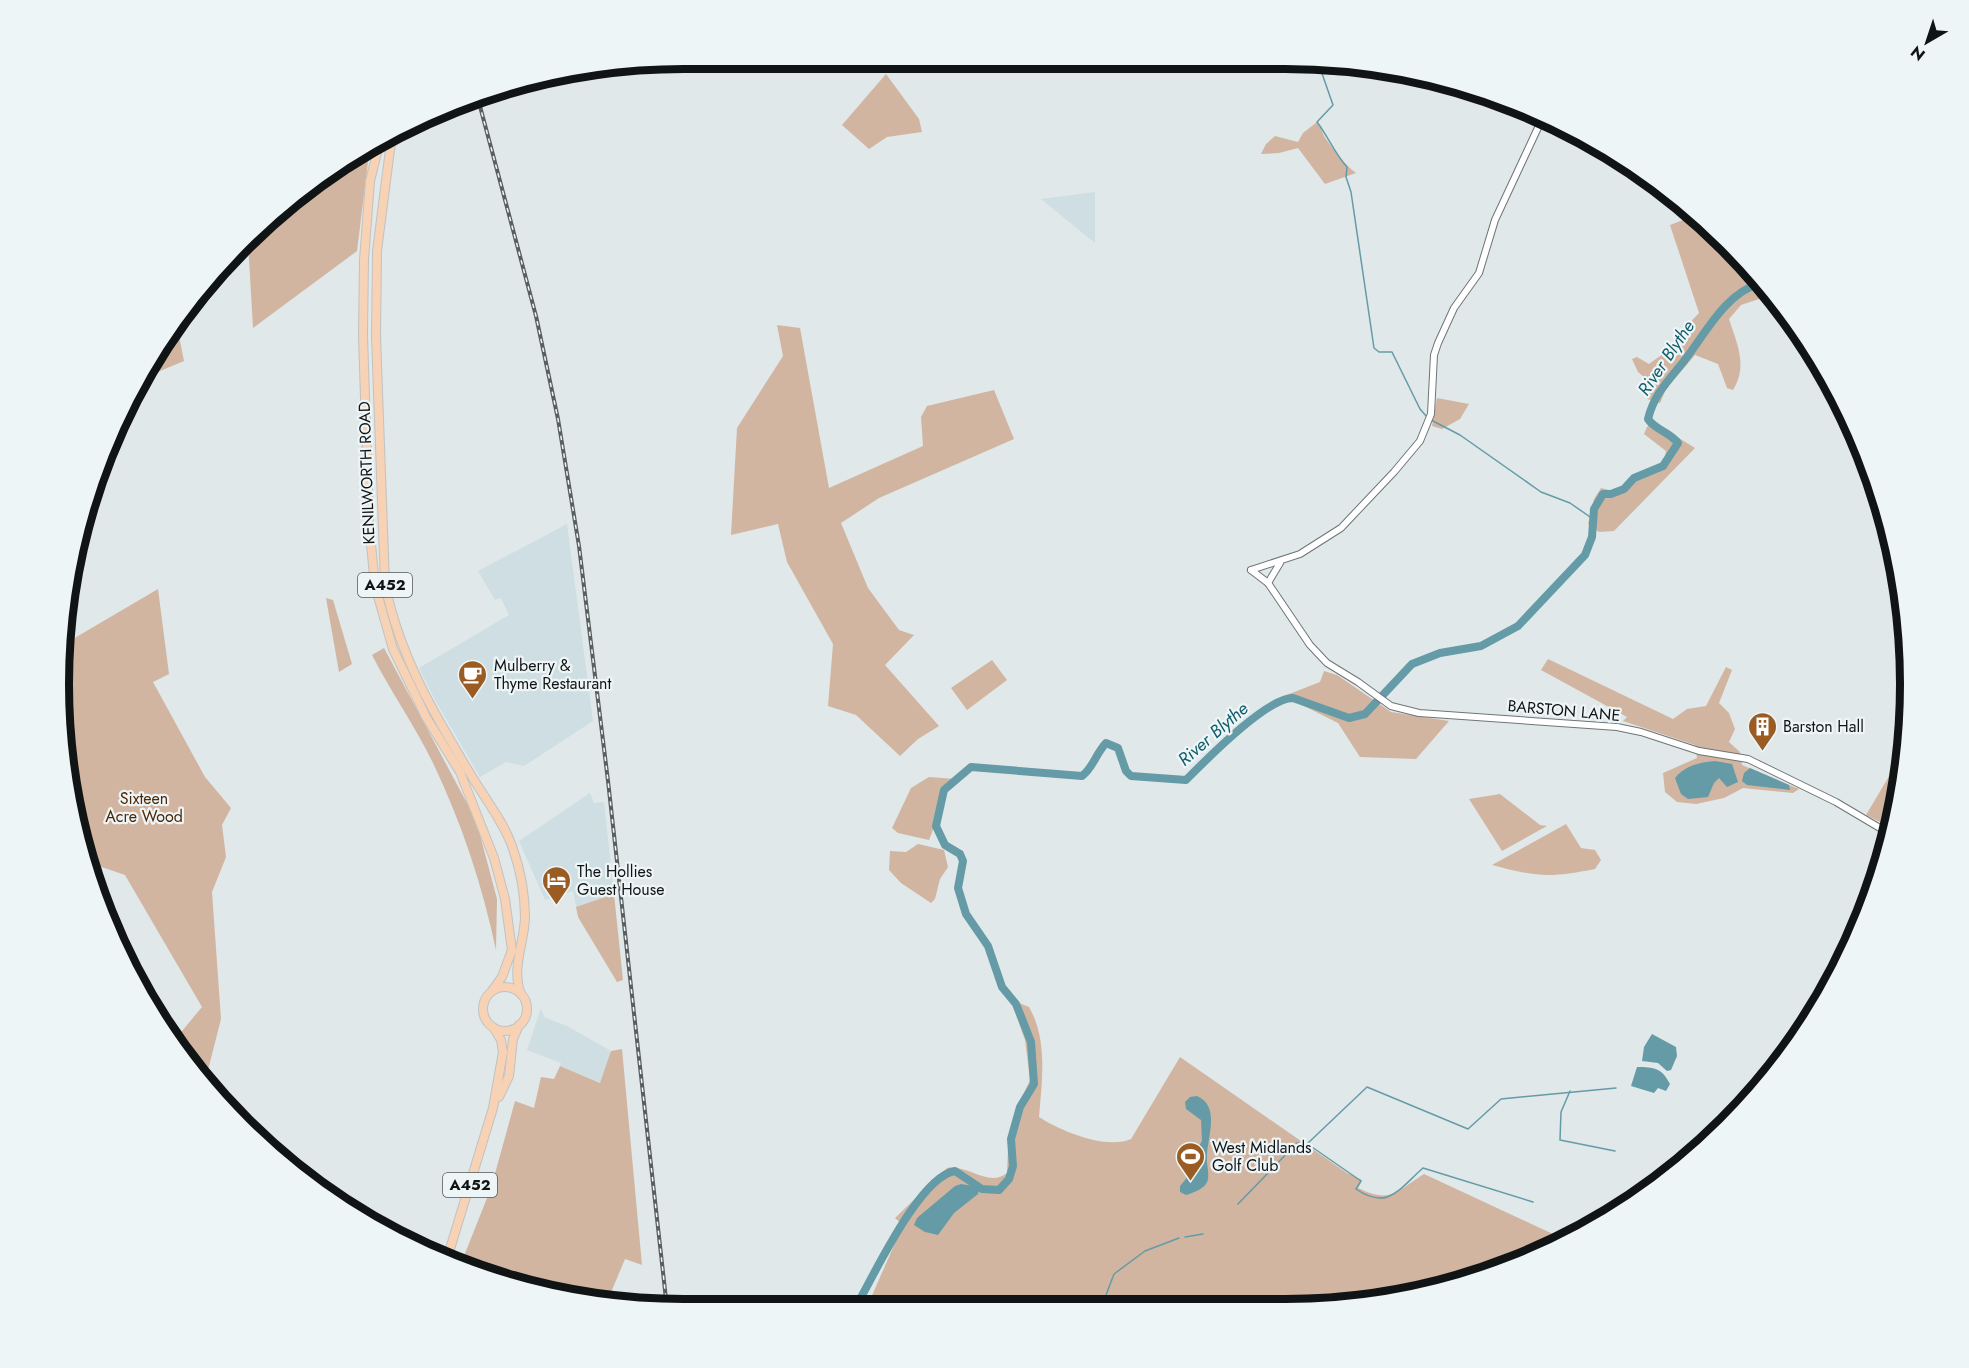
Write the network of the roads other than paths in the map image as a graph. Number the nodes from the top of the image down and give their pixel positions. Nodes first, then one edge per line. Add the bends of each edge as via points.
1 (1540, 124) edge
2 (391, 143) edge
3 (378, 150) edge
4 (1280, 562) junction
5 (1268, 583) junction
6 (1882, 829) edge
7 (492, 992) junction
8 (520, 994) junction
9 (519, 1025) junction
10 (493, 1027) junction
11 (494, 1108) junction
12 (449, 1252) edge

1 - 4 street, BARSTON LANE via 1495,220 1482,268 1455,308 1438,343 1431,414 1419,441 1350,520 1328,537
2 - 8 highway, KENILWORTH ROAD / A452 via 377,251 376,336 385,584 391,616 414,675 511,843 524,907 524,935 516,975
3 - 7 highway, KENILWORTH ROAD / A452 via 370,181 363,270 369,523 375,586 402,669 460,772 494,858 512,944 502,977
4 - 5 street
4 - 5 street, BARSTON LANE via 1251,570
5 - 6 street, BARSTON LANE via 1316,653 1390,706 1419,713 1607,726 1641,732 1699,751 1748,759
7 - 8 highway via 506,987
7 - 10 highway, A452 via 486,997 483,1012
8 - 9 highway, A452 via 526,1007
9 - 10 highway via 506,1030
9 - 11 highway, A452 via 513,1039 509,1076
10 - 11 highway, A452 via 503,1052
11 - 12 highway, A452

